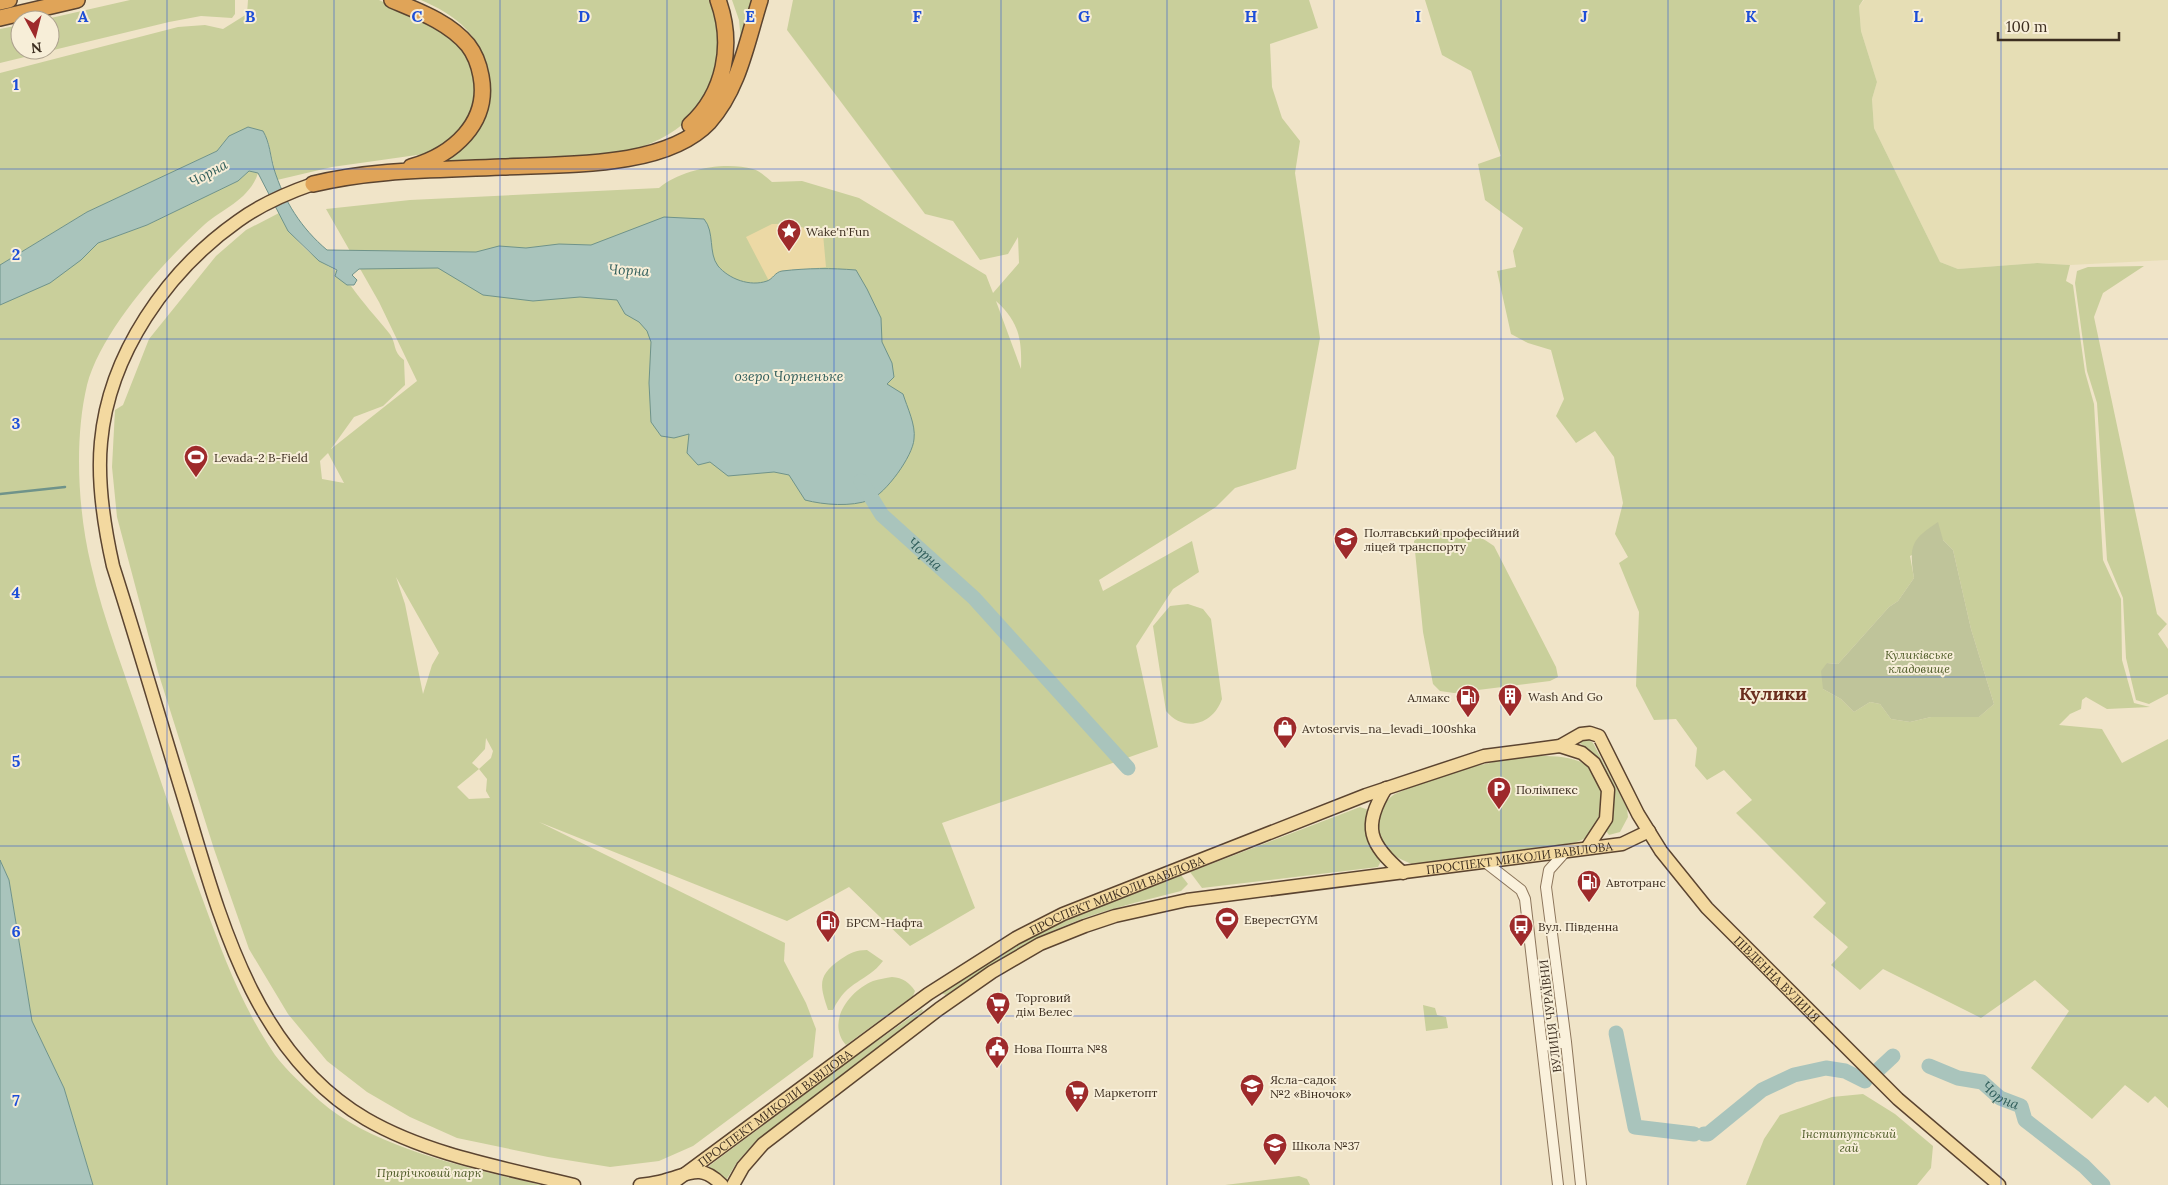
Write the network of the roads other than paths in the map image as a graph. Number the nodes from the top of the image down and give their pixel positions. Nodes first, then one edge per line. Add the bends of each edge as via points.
1 (9, 0) edge
2 (77, 0) edge
3 (392, 0) edge
4 (718, 0) edge
5 (728, 0) edge
6 (760, 0) edge
7 (0, 2) edge
8 (0, 18) edge
9 (726, 96) junction
10 (652, 152) junction
11 (390, 173) junction
12 (306, 187) joint
13 (1599, 736) joint
14 (1560, 746) junction
15 (1386, 788) junction
16 (1649, 832) junction
17 (1587, 848) junction
18 (1566, 851) junction
19 (1485, 862) junction
20 (1403, 873) junction
21 (928, 994) junction
22 (939, 1008) junction
23 (1566, 1042) junction
24 (1543, 1046) junction
25 (690, 1172) junction
26 (574, 1185) edge
27 (640, 1185) edge
28 (670, 1185) edge
29 (722, 1185) edge
30 (733, 1185) edge
31 (1558, 1185) edge
32 (1581, 1185) edge
33 (1999, 1185) edge

1 - 7 highway
2 - 8 highway
3 - 11 highway via 442,23 462,39 478,64 483,94 477,119 461,140 424,163
4 - 10 highway via 726,48 715,93 695,121
5 - 9 highway via 734,50
6 - 9 highway via 740,65
9 - 10 highway via 718,111 702,128 681,141
10 - 11 highway via 608,161
11 - 12 highway via 340,178
12 - 26 main road via 238,220 211,243 149,312 130,343 115,376 101,443 104,525 113,566 211,888 236,958 288,1049 311,1075 364,1118 413,1141
13 - 14 main road, ПРОСПЕКТ МИКОЛИ ВАВІЛОВА via 1582,734
13 - 16 main road, ПІВДЕННА ВУЛИЦЯ
14 - 15 main road, ПРОСПЕКТ МИКОЛИ ВАВІЛОВА via 1484,756
14 - 17 main road via 1582,753 1594,763 1608,790 1606,819
15 - 20 main road via 1374,808 1373,836 1386,858
15 - 21 main road, ПРОСПЕКТ МИКОЛИ ВАВІЛОВА via 1063,914 1016,938
16 - 17 main road, ПРОСПЕКТ МИКОЛИ ВАВІЛОВА via 1622,844
16 - 33 main road, ПІВДЕННА ВУЛИЦЯ via 1669,864 1707,908 1817,1020 1898,1099
17 - 18 main road, ПРОСПЕКТ МИКОЛИ ВАВІЛОВА
18 - 19 main road, ПРОСПЕКТ МИКОЛИ ВАВІЛОВА
18 - 23 street, ВУЛИЦЯ ЧУРАЇВНИ via 1549,870 1546,880
19 - 20 main road, ПРОСПЕКТ МИКОЛИ ВАВІЛОВА
19 - 24 street, ВУЛИЦЯ ЧУРАЇВНИ via 1521,890 1525,899
20 - 22 main road, ПРОСПЕКТ МИКОЛИ ВАВІЛОВА via 1187,900 1114,916 1040,944
21 - 22 main road
21 - 25 main road, ПРОСПЕКТ МИКОЛИ ВАВІЛОВА
22 - 30 main road, ПРОСПЕКТ МИКОЛИ ВАВІЛОВА via 763,1144 743,1167
23 - 24 street
23 - 32 street, ВУЛИЦЯ ЧУРАЇВНИ
24 - 31 street, ВУЛИЦЯ ЧУРАЇВНИ
25 - 27 main road
25 - 28 main road
25 - 29 main road via 710,1174

